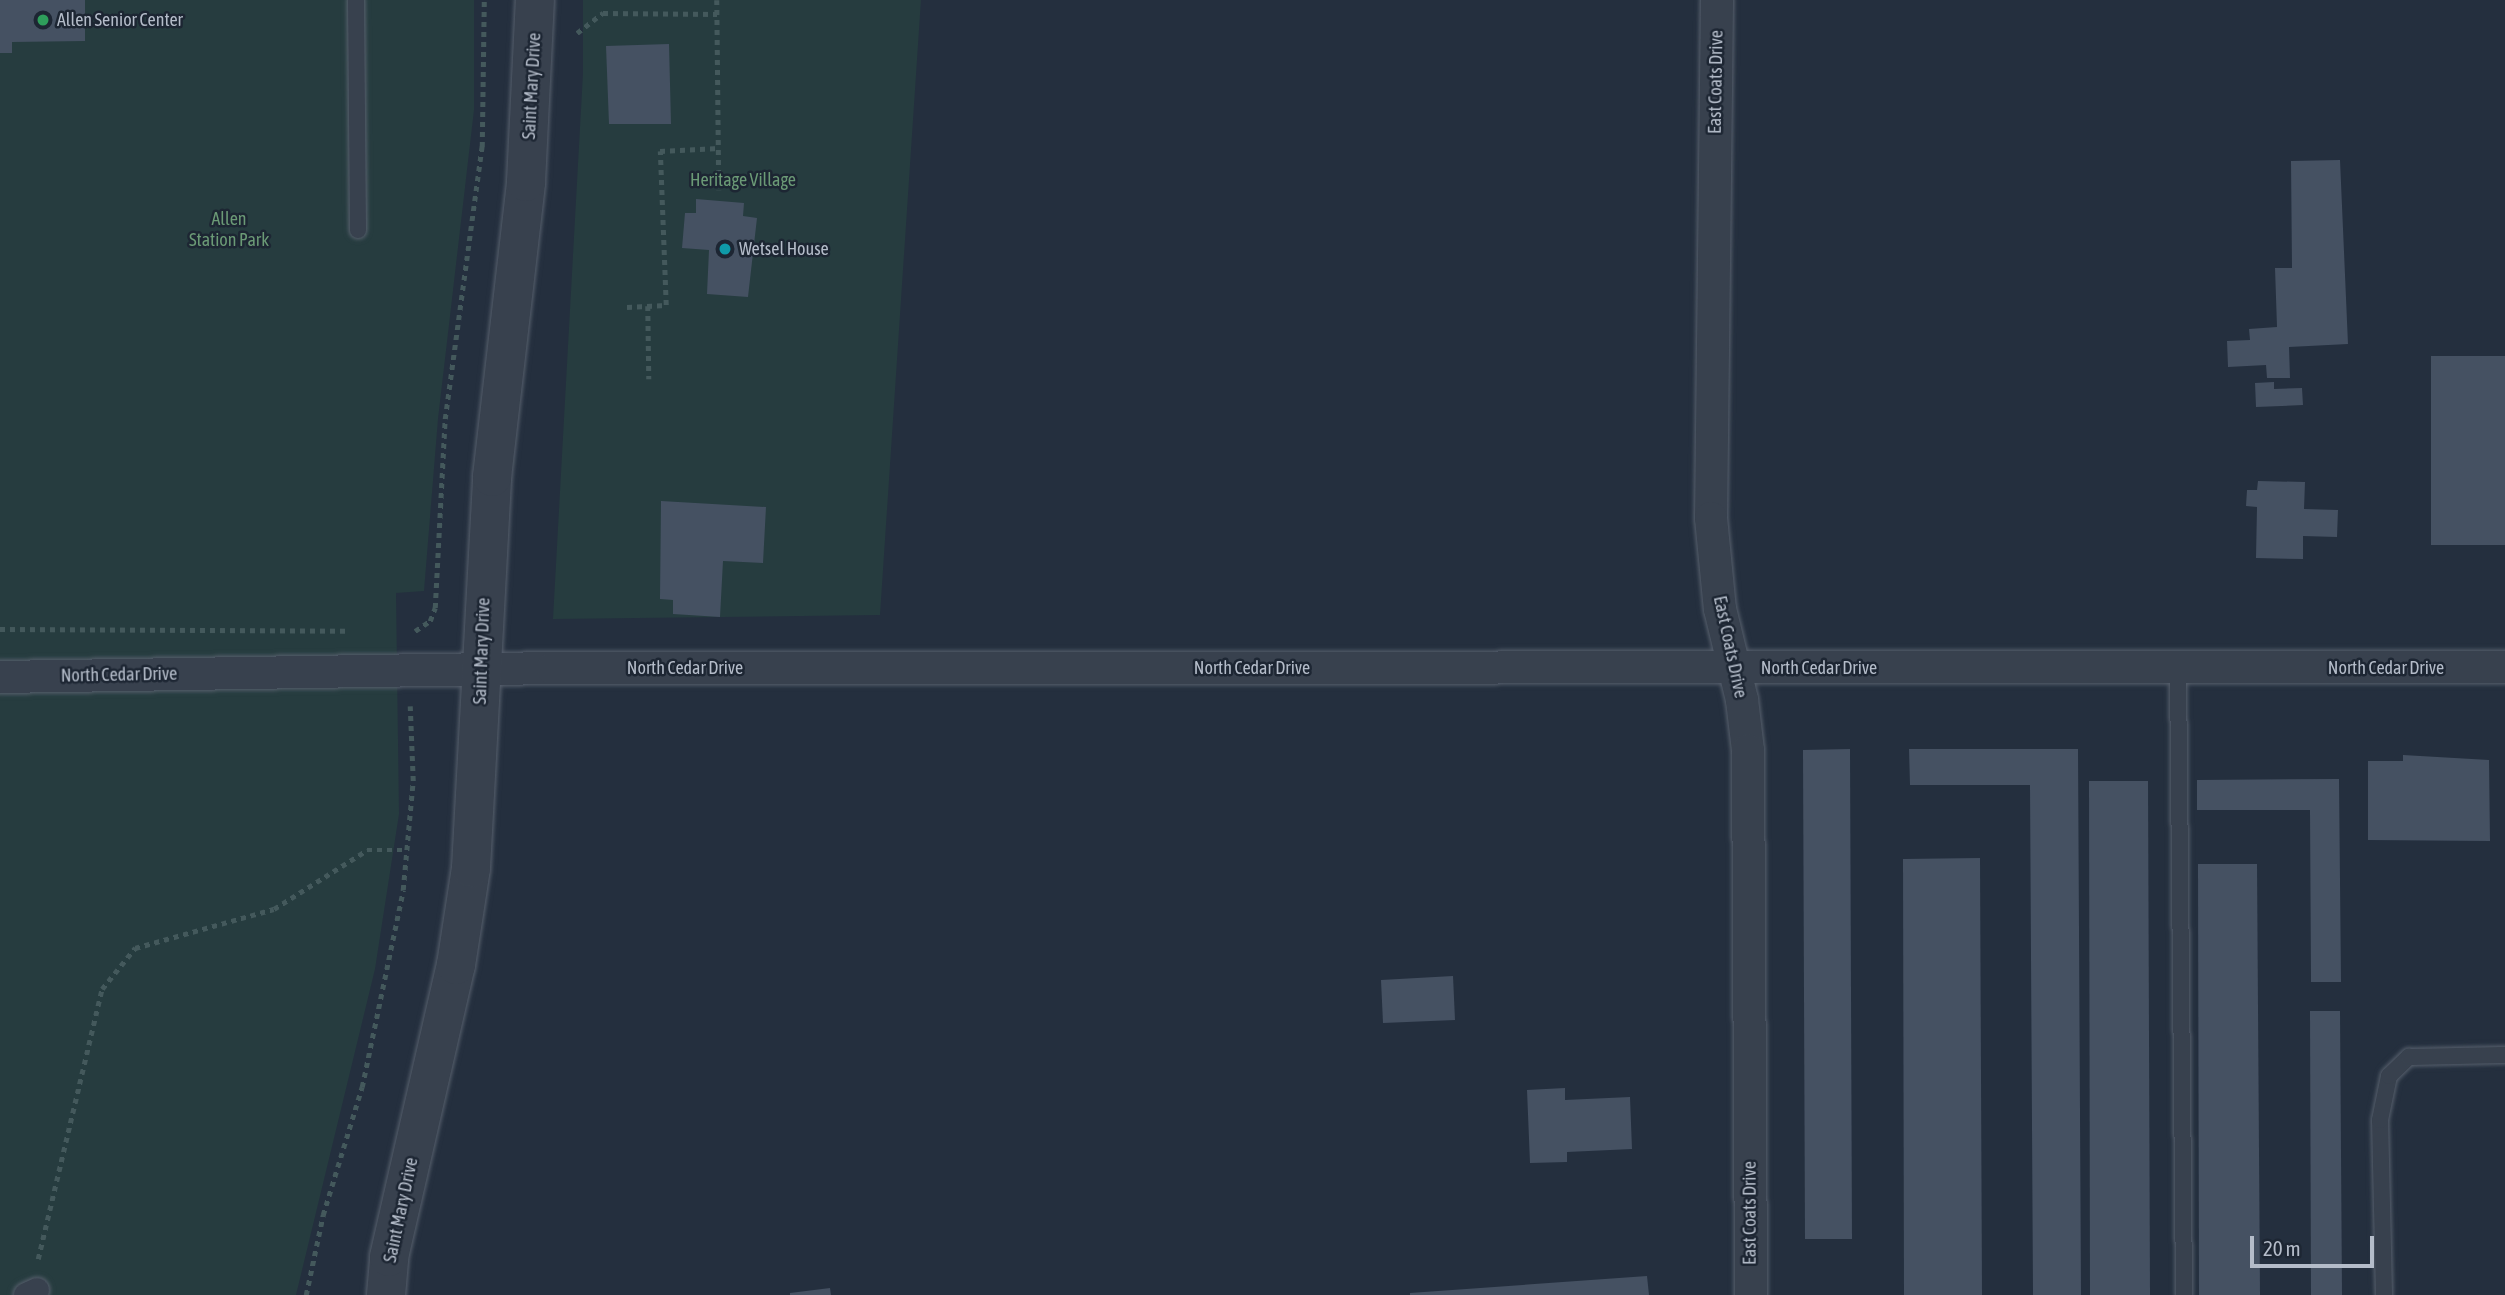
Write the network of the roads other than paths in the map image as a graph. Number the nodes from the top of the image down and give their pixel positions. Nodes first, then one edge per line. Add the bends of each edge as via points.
1 (356, 0) edge
2 (535, 0) edge
3 (1717, 0) edge
4 (358, 230) dead end
5 (2505, 667) edge
6 (1732, 668) junction
7 (2178, 668) junction
8 (482, 670) junction
9 (0, 677) edge
10 (2505, 1055) edge
11 (386, 1295) edge
12 (1751, 1295) edge
13 (2184, 1295) edge
14 (2384, 1295) edge

1 - 4 lane
2 - 8 street, Saint Mary Drive via 526,182 492,477
3 - 6 street, East Coats Drive via 1711,518 1720,609
5 - 7 street, North Cedar Drive
6 - 7 street, North Cedar Drive
6 - 8 street, North Cedar Drive
6 - 12 street, East Coats Drive via 1742,700 1748,750
7 - 13 lane
8 - 9 street, North Cedar Drive
8 - 11 street, Saint Mary Drive via 470,881 451,989 390,1257
10 - 14 lane via 2409,1057 2389,1076 2381,1098

